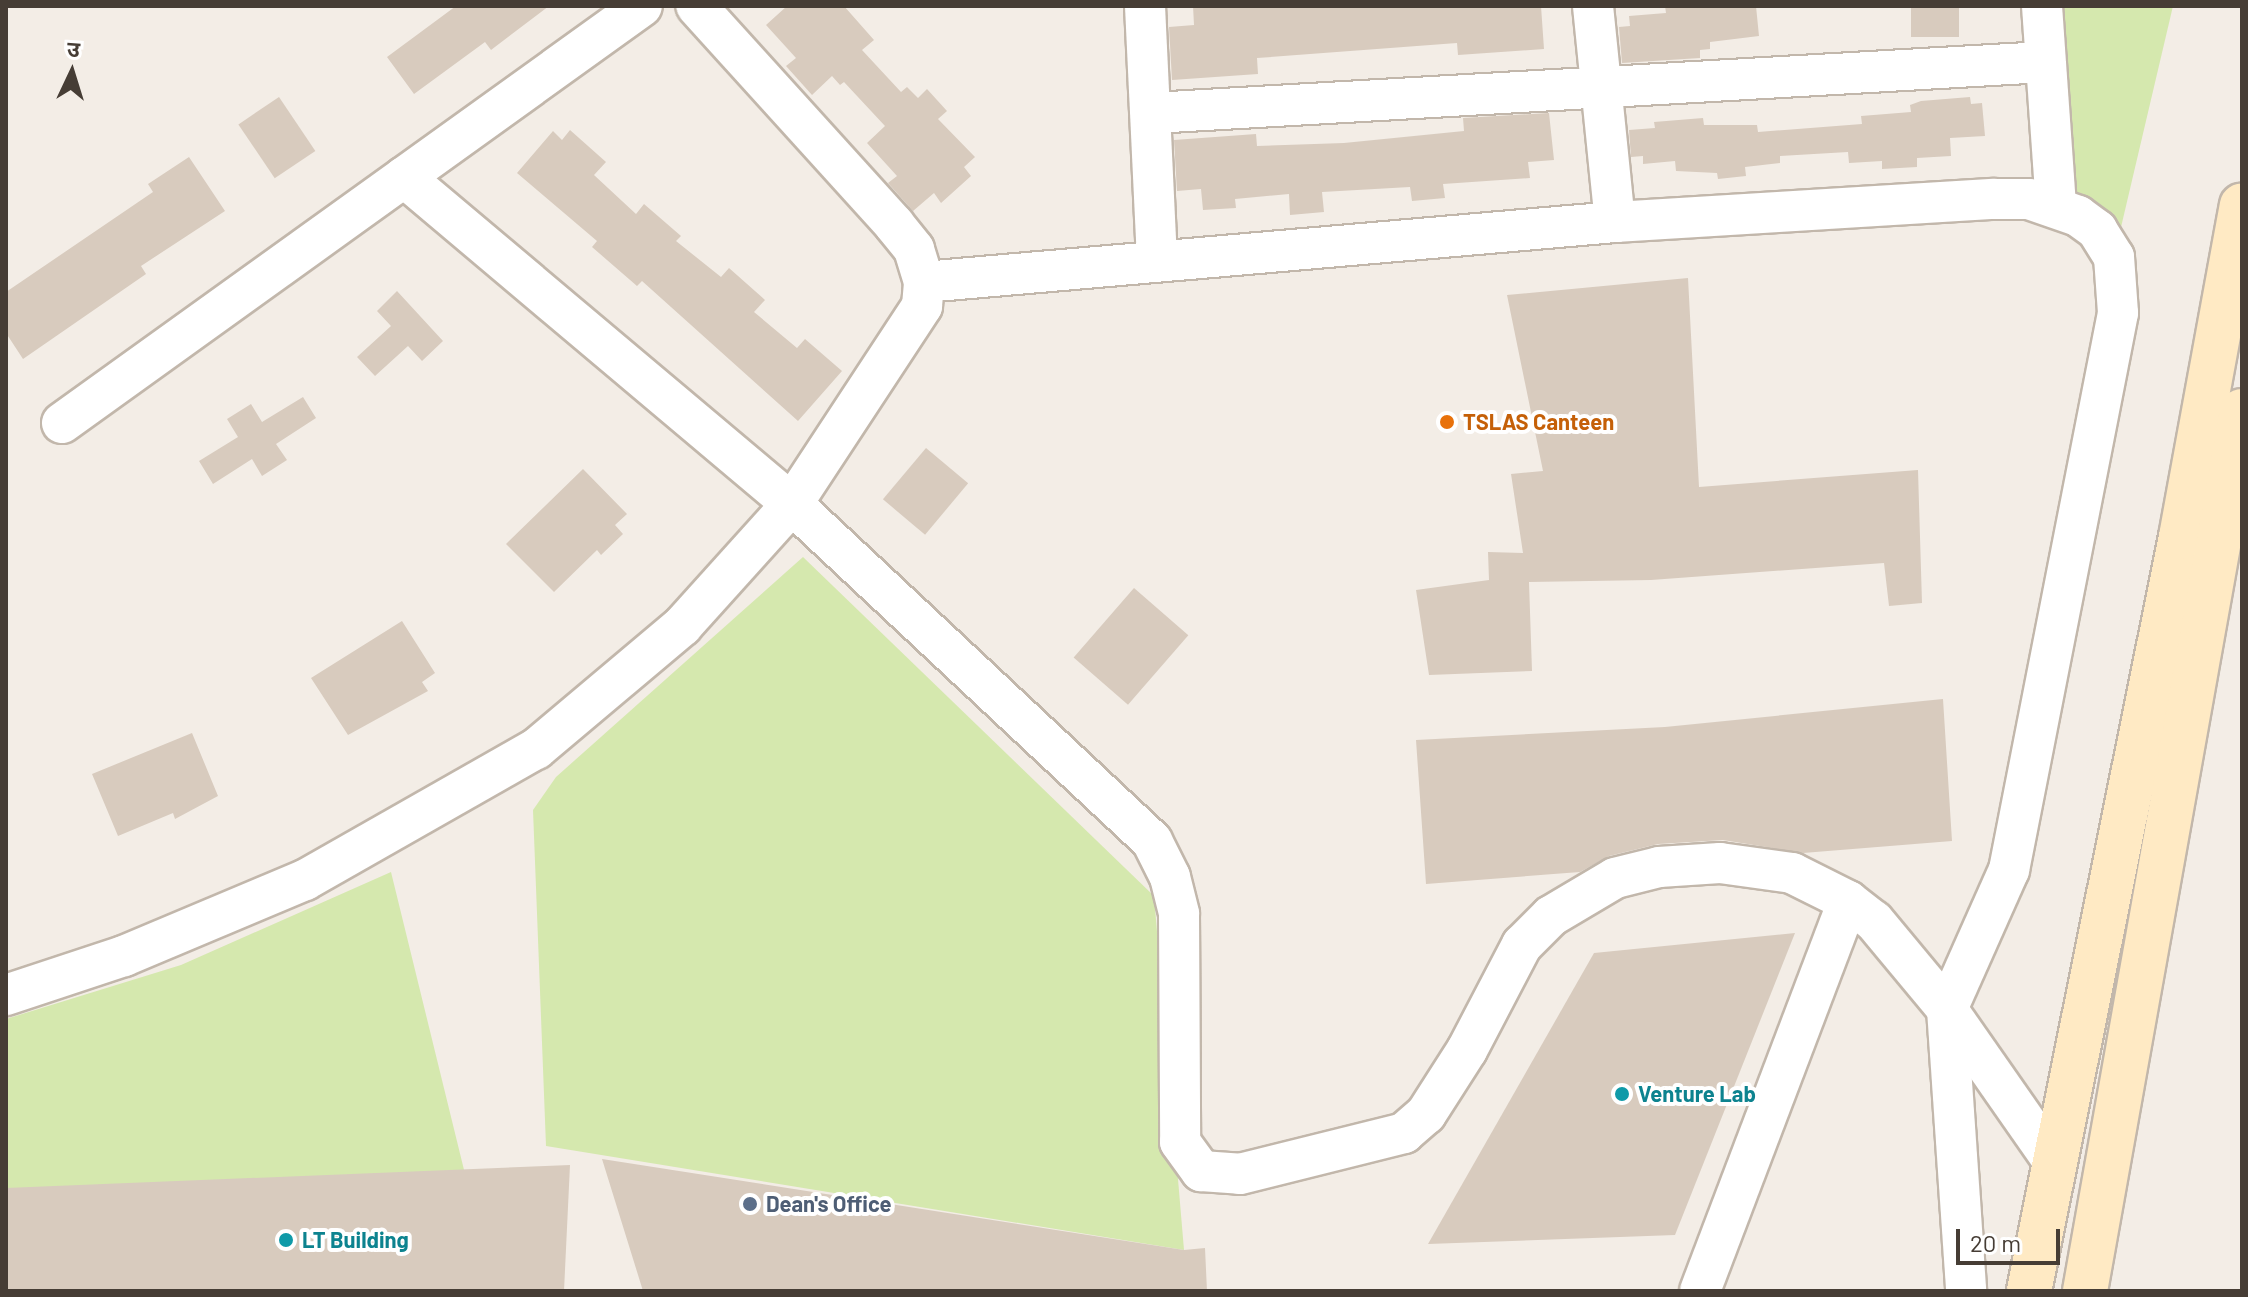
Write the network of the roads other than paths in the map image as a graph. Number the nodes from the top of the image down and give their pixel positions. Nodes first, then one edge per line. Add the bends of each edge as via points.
1 (642, 6) edge
2 (696, 6) edge
3 (1145, 6) edge
4 (1593, 6) edge
5 (2042, 6) edge
6 (2046, 62) junction
7 (1600, 87) junction
8 (1152, 113) junction
9 (404, 177) junction
10 (2242, 206) edge
11 (2056, 208) junction
12 (1615, 222) junction
13 (1157, 260) junction
14 (924, 282) junction
15 (2242, 411) edge
16 (62, 423) dead end
17 (792, 504) junction
18 (1848, 901) junction
19 (6, 995) edge
20 (1947, 1009) junction
21 (2053, 1161) junction
22 (1700, 1291) edge
23 (1966, 1291) edge
24 (2029, 1291) edge
25 (2085, 1291) edge

1 - 9 street
2 - 14 street via 894,224 914,249
3 - 8 street
4 - 7 street
5 - 6 street
6 - 7 street
6 - 11 street
7 - 8 street
7 - 12 street
8 - 13 street
9 - 16 street
9 - 17 street
10 - 21 street via 2178,553
11 - 12 street via 2029,199 1994,199
11 - 20 street via 2097,230 2114,257 2118,313 2009,870
12 - 13 street
13 - 14 street
14 - 17 street via 922,306
15 - 25 street
17 - 18 street via 1152,841 1170,877 1179,914 1180,1142 1201,1171 1240,1174 1404,1133 1426,1114 1459,1063 1522,945 1581,893 1615,878 1659,867 1759,865 1792,873
17 - 19 street via 682,626 536,749 305,880 124,956
18 - 20 street via 1895,944
18 - 22 street
20 - 21 street
20 - 23 street
21 - 24 street

